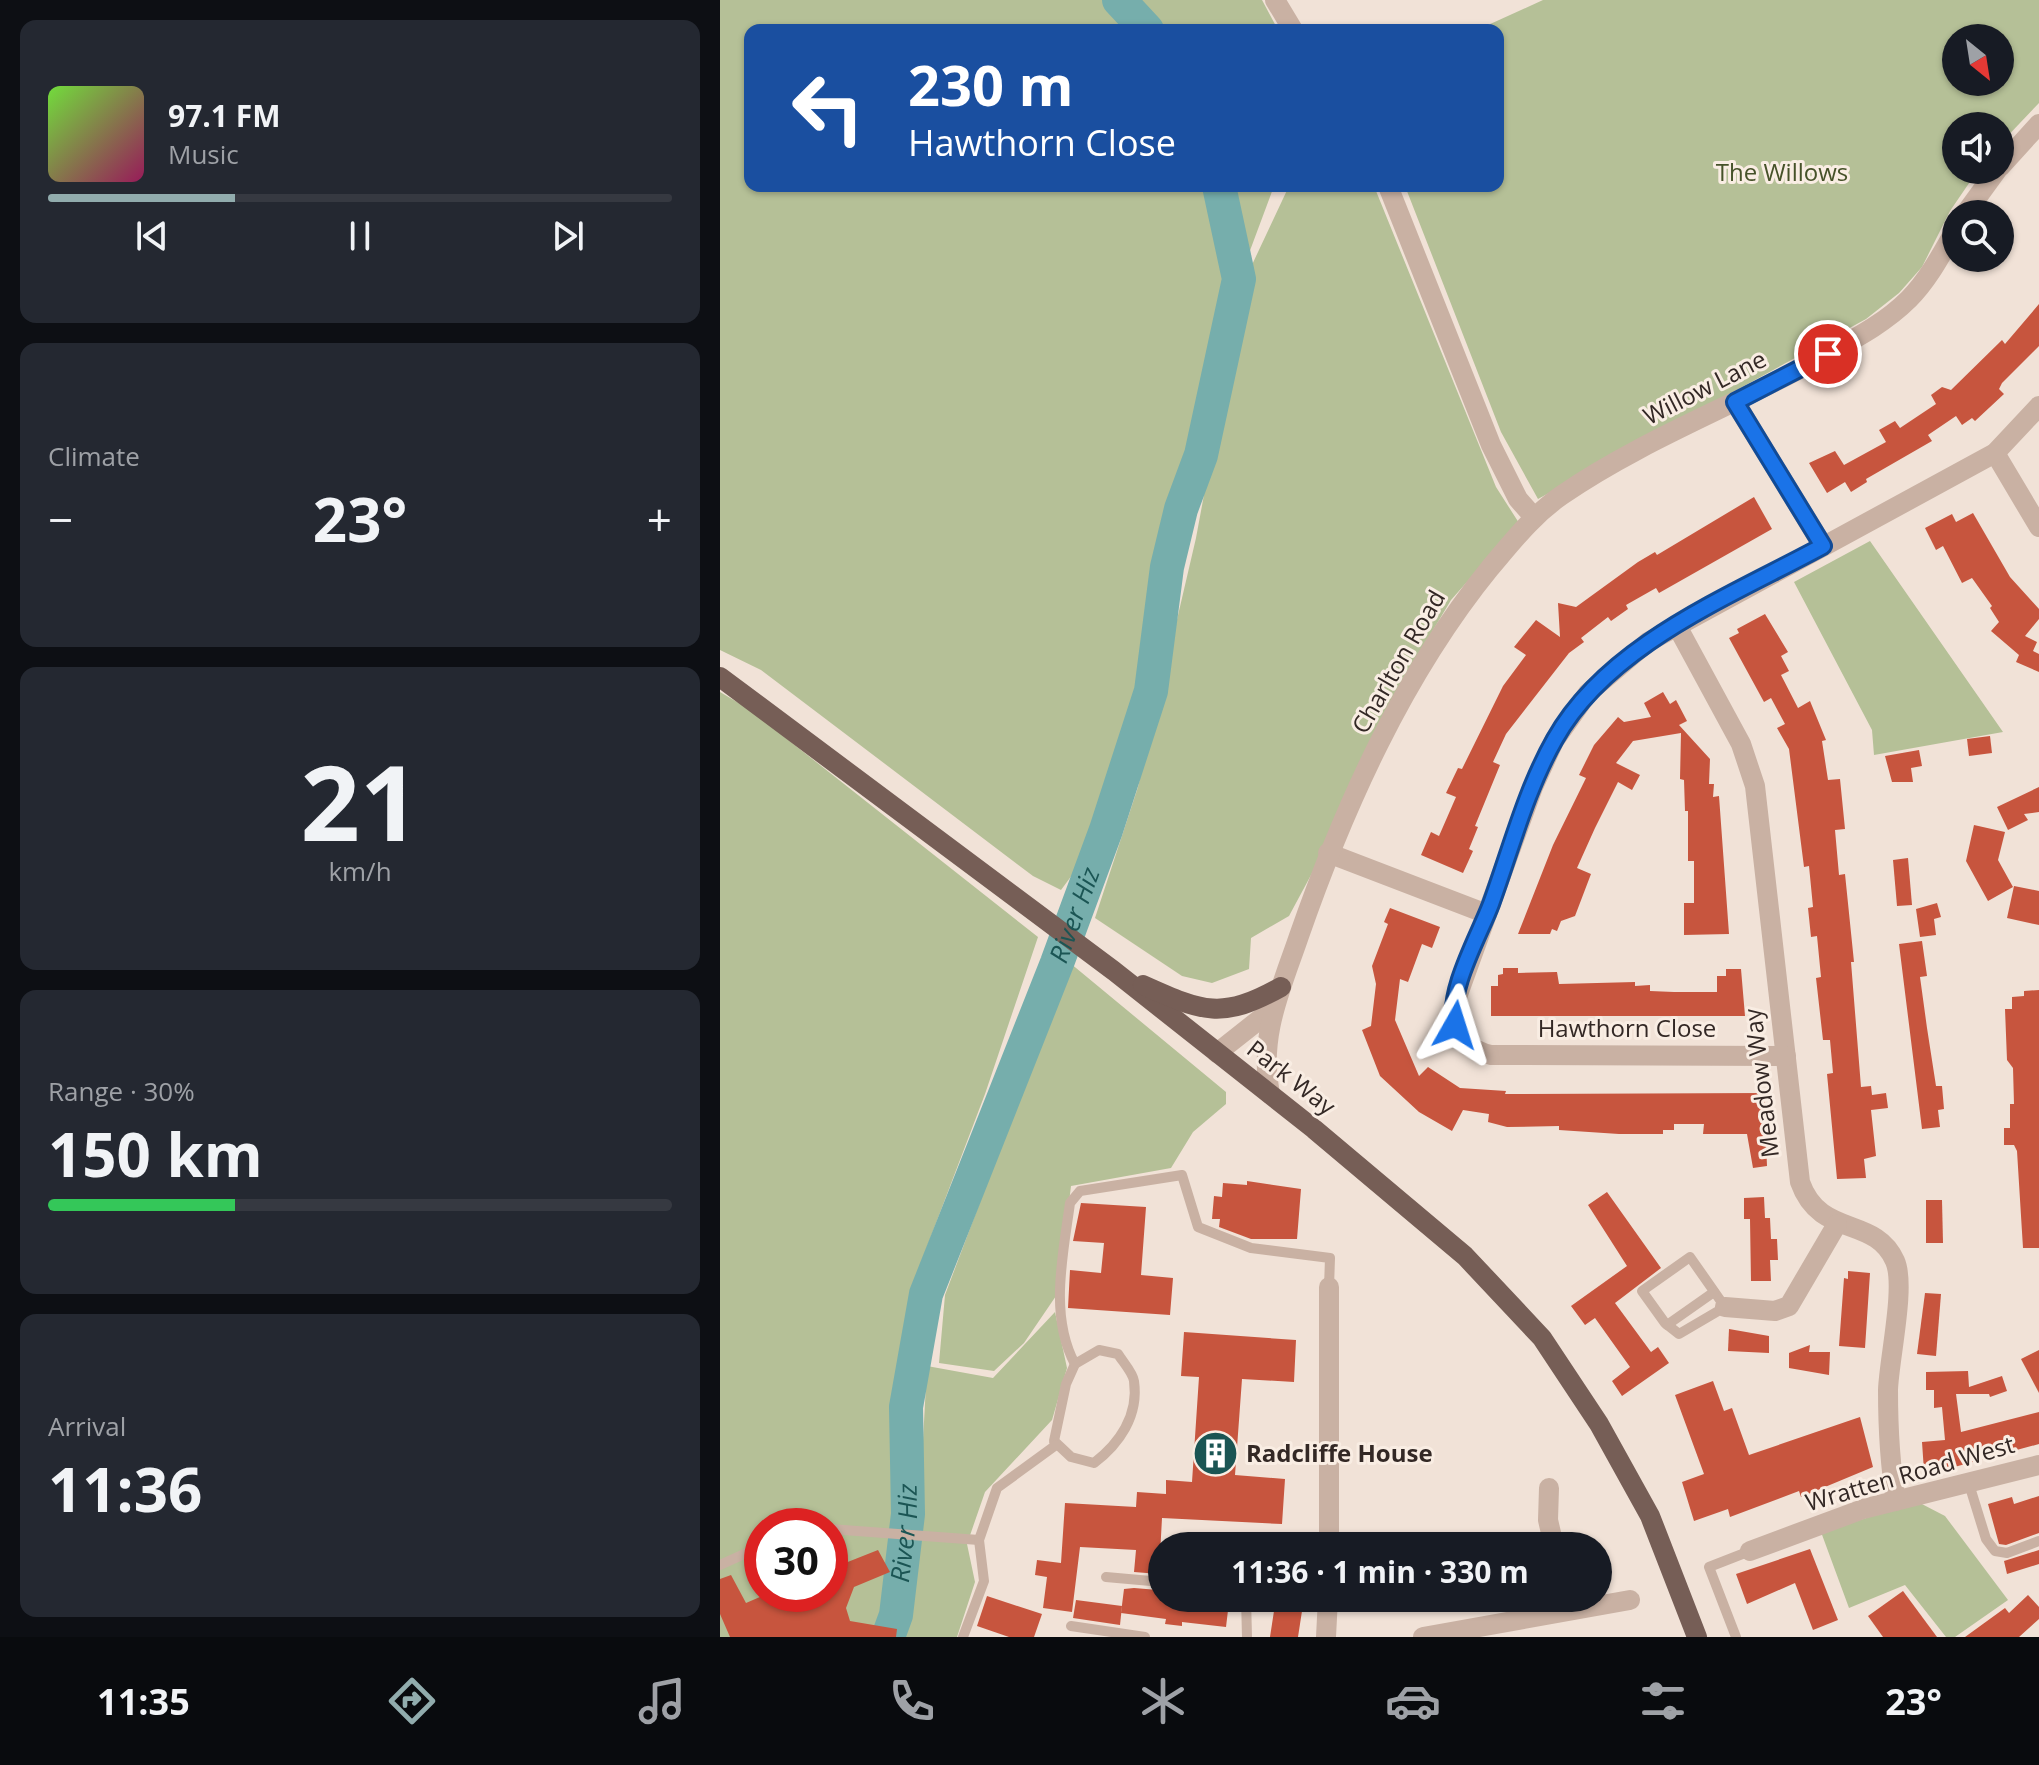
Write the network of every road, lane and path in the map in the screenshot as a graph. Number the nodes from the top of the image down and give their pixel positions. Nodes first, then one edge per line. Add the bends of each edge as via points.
1 (1275, 0) edge
2 (1289, 24) edge
3 (2039, 124) edge
4 (2014, 152) edge
5 (1390, 192) edge
6 (1942, 253) edge
7 (1735, 402) junction
8 (2039, 406) edge
9 (1995, 453) junction
10 (1533, 516) junction
11 (2039, 527) edge
12 (1823, 546) junction
13 (1677, 626) junction
14 (720, 677) edge
15 (1328, 853) junction
16 (1487, 914) junction
17 (1114, 971) junction
18 (1281, 987) junction
19 (1274, 1008) junction
20 (1217, 1053) junction
21 (1786, 1056) junction
22 (1270, 1094) junction
23 (1837, 1224) junction
24 (1329, 1287) joint
25 (1720, 1299) junction
26 (1667, 1325) junction
27 (1075, 1364) junction
28 (1056, 1445) junction
29 (2039, 1465) edge
30 (1969, 1484) junction
31 (1549, 1488) dead end
32 (1896, 1501) junction
33 (848, 1531) edge
34 (1329, 1532) edge
35 (1551, 1532) edge
36 (979, 1540) junction
37 (2039, 1541) edge
38 (1750, 1551) joint
39 (744, 1554) edge
40 (720, 1565) edge
41 (1106, 1577) dead end
42 (1148, 1581) edge
43 (1630, 1600) dead end
44 (1612, 1602) edge
45 (1246, 1612) edge
46 (1327, 1612) edge
47 (1540, 1612) edge
48 (1071, 1626) dead end
49 (963, 1637) edge
50 (1145, 1637) edge
51 (1247, 1637) edge
52 (1326, 1637) edge
53 (1423, 1637) edge
54 (1697, 1637) edge
55 (1736, 1637) edge

1 - 2 street
3 - 4 street
5 - 10 street via 1486,432 1518,499
6 - 7 street, Willow Lane via 1908,299 1880,323
7 - 10 street, Willow Lane via 1597,474
7 - 12 street
8 - 9 street, Hawthorn Close
9 - 11 street
9 - 12 street, Hawthorn Close
10 - 15 street, Charlton Road via 1460,606 1427,657
12 - 13 street, Hawthorn Close
13 - 16 street, Hawthorn Close via 1627,656 1569,717 1533,787
13 - 21 street, Meadow Way via 1741,744 1755,786
14 - 17 main road, Park Way
15 - 16 street
15 - 18 street, Charlton Road
16 - 21 street, Hawthorn Close via 1453,1008 1459,1032 1471,1048 1491,1055
17 - 18 main road via 1201,1008 1245,1007
17 - 20 main road, Park Way
18 - 19 street, Charlton Road
19 - 20 street
19 - 22 street, Charlton Road via 1265,1054
20 - 22 main road, Park Way
21 - 23 street, Meadow Way via 1800,1182 1813,1206
22 - 54 main road, Park Way via 1430,1223 1542,1338 1599,1424 1650,1516
23 - 25 street via 1789,1306 1775,1311
23 - 32 street, Meadow Way via 1881,1241 1899,1273 1888,1391
24 - 27 lane via 1330,1258 1251,1248 1198,1227 1182,1175 1080,1191 1070,1203 1060,1309
24 - 34 street
25 - 26 lane
25 - 26 lane via 1679,1334
25 - 26 lane via 1690,1257 1642,1291
27 - 28 lane via 1066,1384
27 - 28 lane via 1099,1350 1118,1354 1134,1379 1132,1412 1116,1446 1094,1463 1071,1457
28 - 36 lane via 997,1488
29 - 30 street, Wratten Road West
30 - 32 street, Wratten Road West
30 - 37 lane via 1986,1539 1995,1551 2007,1553
31 - 35 street
32 - 38 street, Wratten Road West
33 - 36 lane
36 - 49 lane via 984,1581
38 - 55 lane via 1709,1567
39 - 40 lane
41 - 42 lane
43 - 44 street
45 - 51 lane
46 - 52 street
47 - 53 street
48 - 50 lane

